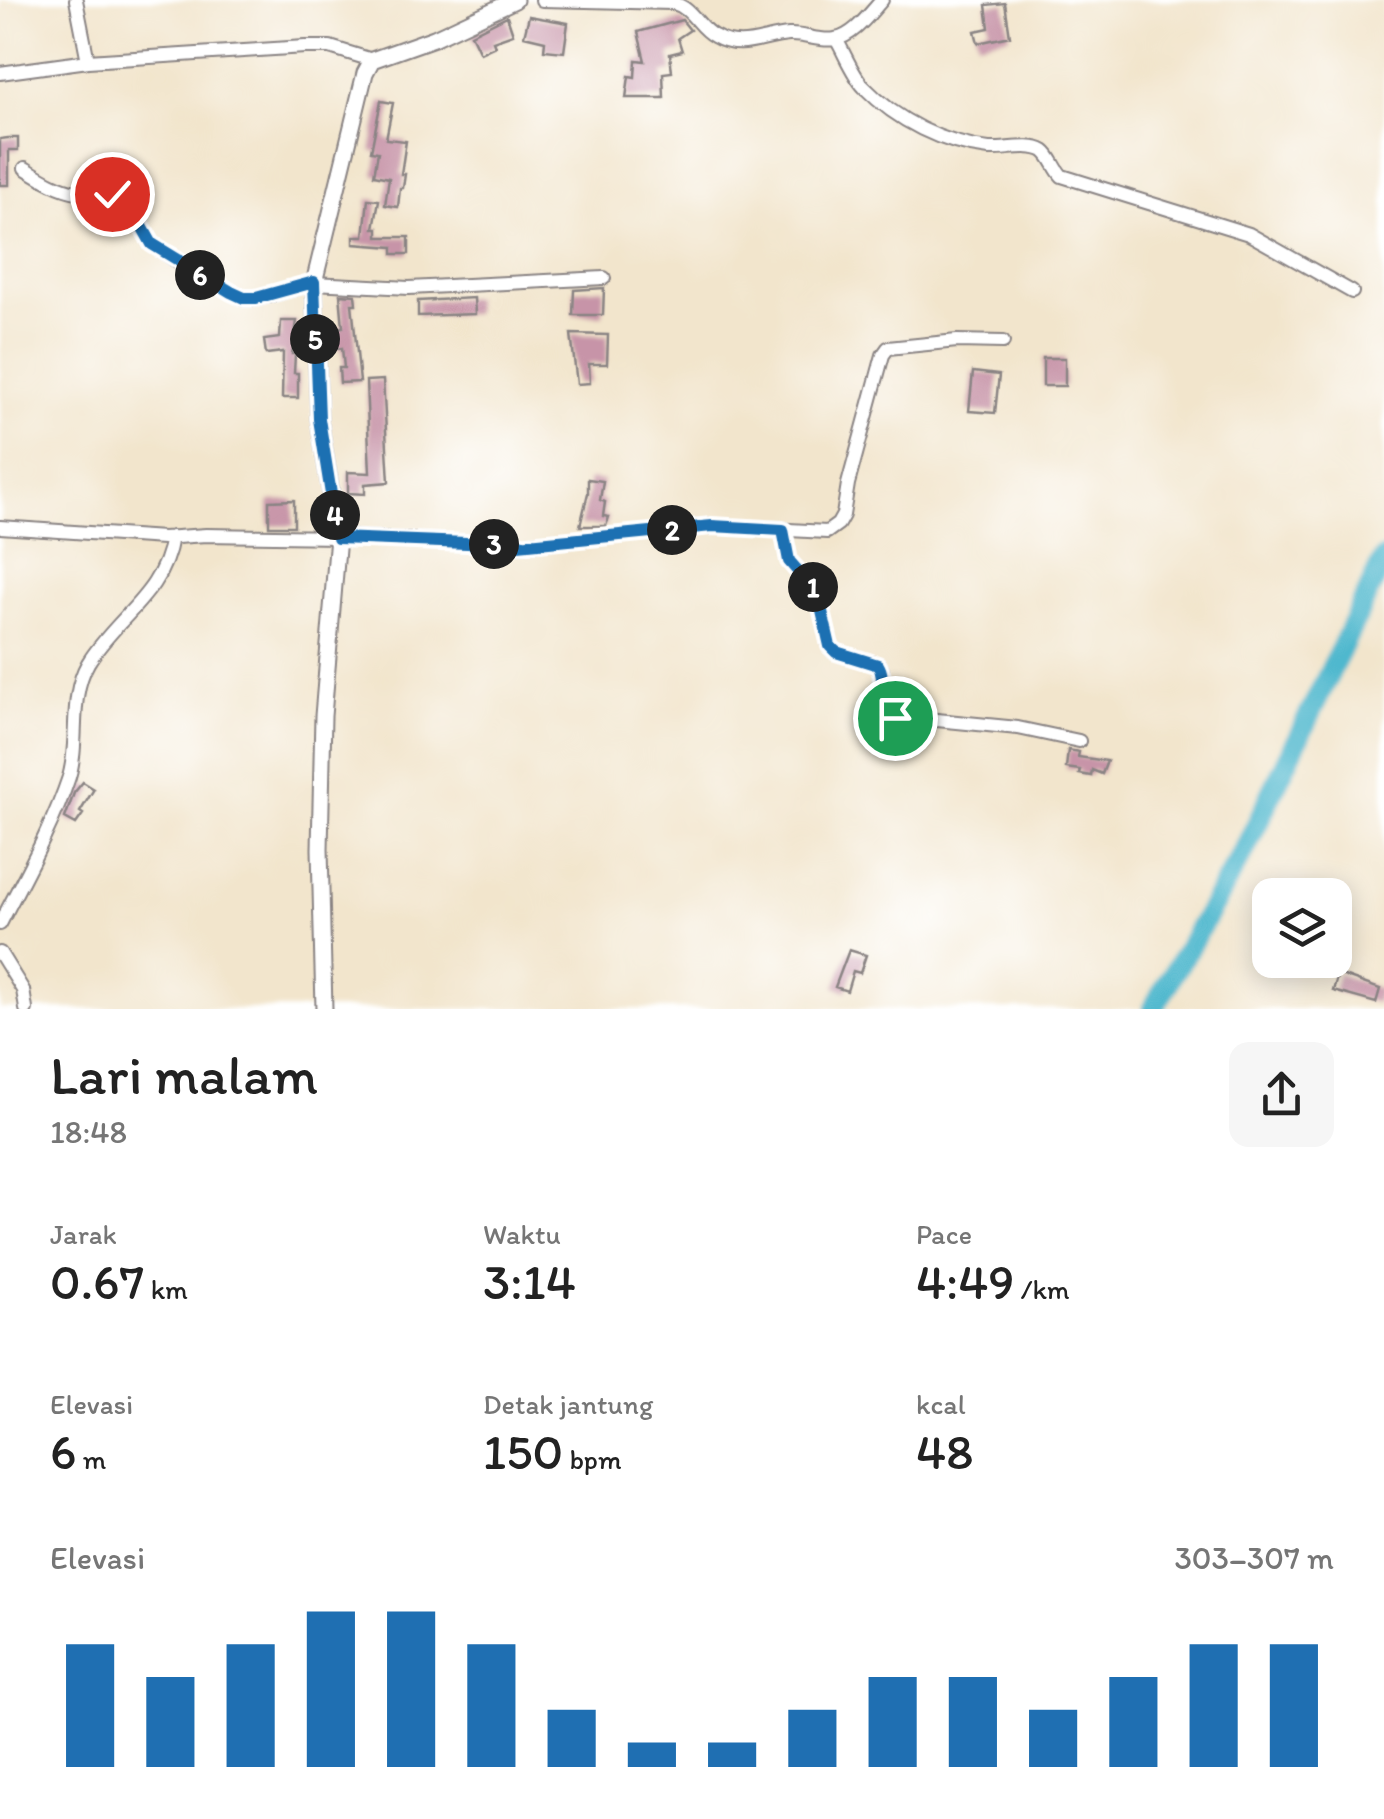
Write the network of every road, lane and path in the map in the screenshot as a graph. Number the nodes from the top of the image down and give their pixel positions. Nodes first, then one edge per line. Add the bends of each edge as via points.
1 (76, 0) edge
2 (515, 0) edge
3 (542, 0) edge
4 (882, 0) edge
5 (836, 40) junction
6 (88, 60) junction
7 (372, 60) junction
8 (0, 73) edge
9 (25, 168) dead end
10 (604, 278) dead end
11 (314, 282) junction
12 (1352, 292) dead end
13 (1004, 342) dead end
14 (0, 526) edge
15 (783, 530) junction
16 (172, 537) junction
17 (338, 538) junction
18 (1079, 740) dead end
19 (0, 924) edge
20 (0, 953) edge
21 (26, 1009) edge
22 (324, 1009) edge

1 - 6 street
2 - 7 street
3 - 5 street via 673,3 685,6 712,36 733,43 789,34
4 - 5 street
5 - 12 street via 862,85 926,131 985,148 1034,148 1062,176 1249,234
6 - 7 street via 330,47
6 - 8 street
7 - 11 street
9 - 11 street via 76,192 126,198 152,244 244,298
10 - 11 street via 409,288
11 - 17 street via 319,419
13 - 15 street via 888,348 838,524 827,532
14 - 16 street
15 - 17 street via 712,526 518,545
15 - 18 street via 789,561 818,594 830,646 882,670 879,694 886,715
16 - 17 street
16 - 19 street via 164,571 84,669 70,774
17 - 22 street via 323,716
20 - 21 street via 23,990

